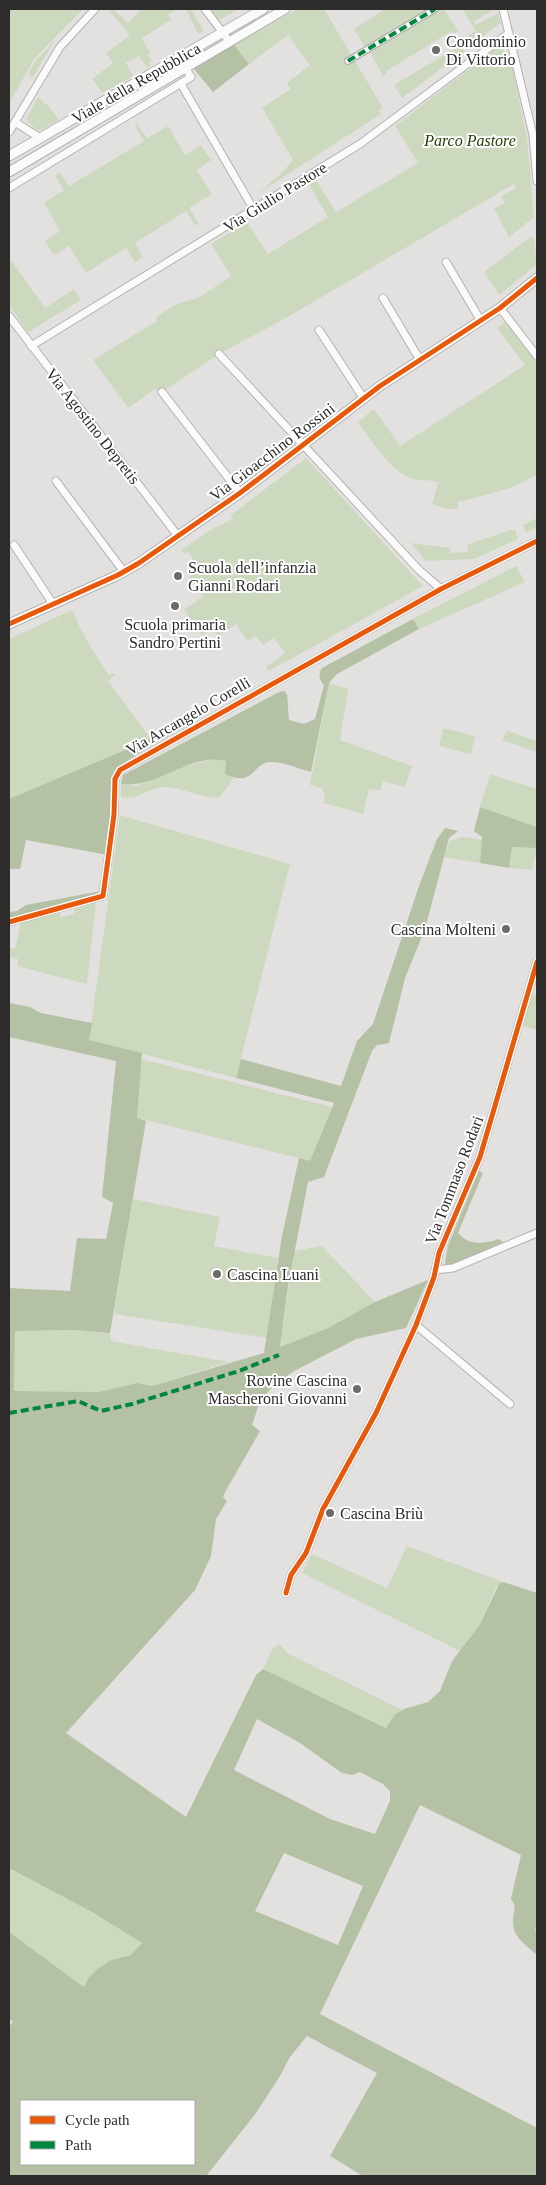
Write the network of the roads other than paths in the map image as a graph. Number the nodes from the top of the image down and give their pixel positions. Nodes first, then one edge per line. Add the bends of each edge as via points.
1 (95, 9) edge
2 (205, 9) edge
3 (263, 9) edge
4 (285, 9) edge
5 (435, 9) edge
6 (502, 9) edge
7 (223, 32) junction
8 (509, 33) junction
9 (229, 41) junction
10 (348, 61) dead end
11 (185, 67) junction
12 (181, 84) junction
13 (15, 122) junction
14 (9, 132) edge
15 (40, 138) junction
16 (536, 146) edge
17 (9, 156) edge
18 (12, 170) edge
19 (537, 181) edge
20 (9, 188) edge
21 (254, 210) junction
22 (446, 262) dead end
23 (537, 278) edge
24 (383, 298) dead end
25 (500, 308) junction
26 (9, 316) edge
27 (481, 321) junction
28 (319, 330) dead end
29 (31, 346) junction
30 (219, 354) dead end
31 (537, 356) edge
32 (420, 360) junction
33 (162, 392) dead end
34 (364, 399) junction
35 (304, 444) junction
36 (56, 481) dead end
37 (240, 493) junction
38 (178, 536) junction
39 (537, 541) edge
40 (14, 545) dead end
41 (124, 572) junction
42 (441, 589) junction
43 (53, 604) junction
44 (9, 624) edge
45 (9, 922) edge
46 (537, 962) edge
47 (537, 1233) edge
48 (435, 1270) junction
49 (416, 1325) junction
50 (510, 1404) dead end
51 (286, 1593) dead end

1 - 13 street via 60,48
2 - 7 street
3 - 7 street, Viale della Repubblica
4 - 9 street, Viale della Repubblica
5 - 10 street
6 - 8 street
7 - 9 street
7 - 15 street, Viale della Repubblica
8 - 16 street
8 - 21 street, Via Giulio Pastore via 360,144
9 - 11 street, Viale della Repubblica
11 - 12 street, Viale della Repubblica via 192,77
11 - 18 street, Viale della Repubblica
12 - 20 street, Viale della Repubblica
12 - 21 street
13 - 14 street
13 - 15 street
15 - 17 street, Viale della Repubblica
16 - 19 street
21 - 29 street, Via Giulio Pastore
22 - 27 street
23 - 25 street, Via Gioacchino Rossini
24 - 32 street
25 - 27 street, Via Gioacchino Rossini
25 - 31 street
26 - 29 street, Via Agostino Depretis
27 - 32 street, Via Gioacchino Rossini
28 - 34 street
29 - 38 street, Via Agostino Depretis
30 - 35 street, Via Gioacchino Rossini
32 - 34 street, Via Gioacchino Rossini
33 - 37 street, Via Gioacchino Rossini
34 - 35 street, Via Gioacchino Rossini
35 - 37 street, Via Gioacchino Rossini
35 - 42 street
36 - 41 street
37 - 38 street, Via Gioacchino Rossini
38 - 41 street, Via Gioacchino Rossini
39 - 42 street
40 - 43 street
41 - 43 street, Via Gioacchino Rossini
42 - 45 street, Via Arcangelo Corelli via 120,770 115,779 104,896
43 - 44 street, Via Gioacchino Rossini
46 - 48 street, Via Tommaso Rodari via 480,1157 439,1253
47 - 48 street via 453,1268
48 - 49 street, Via Tommaso Rodari
49 - 50 street
49 - 51 street, Via Tommaso Rodari via 376,1413 323,1509 306,1553 291,1575

